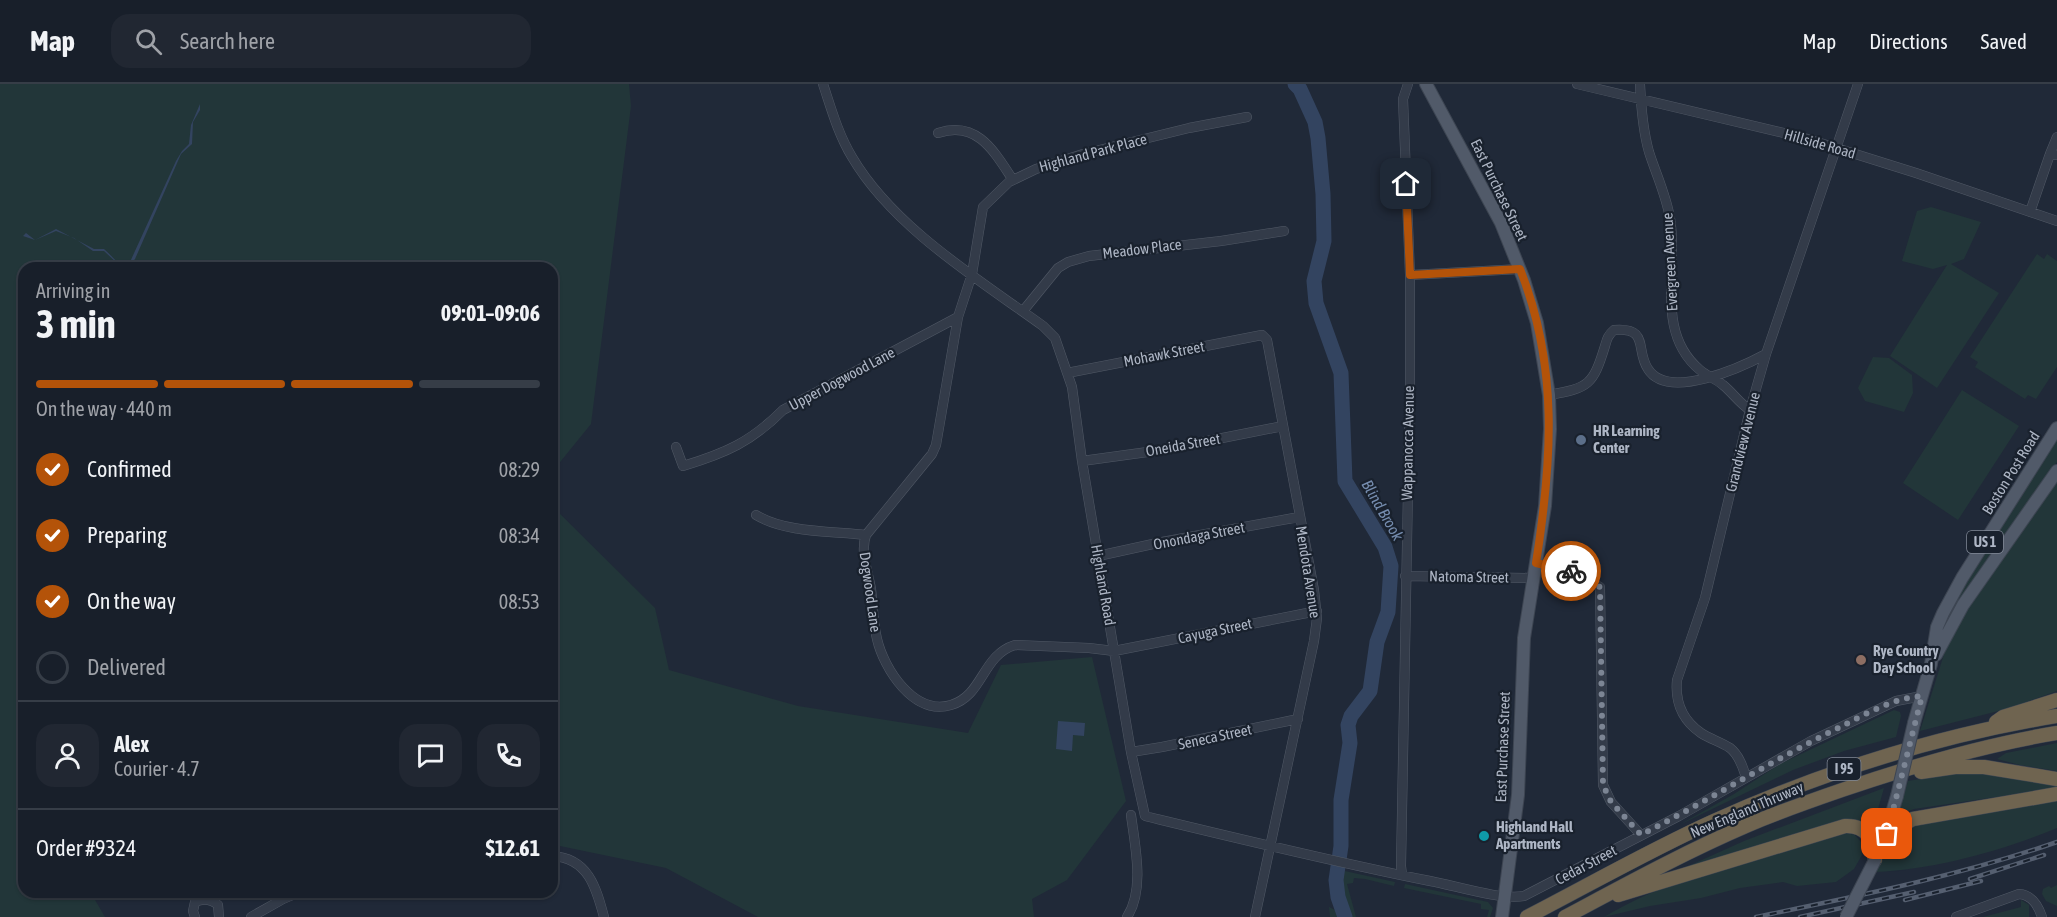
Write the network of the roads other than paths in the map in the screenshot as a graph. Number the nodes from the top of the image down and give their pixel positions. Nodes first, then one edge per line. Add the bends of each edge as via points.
1 (823, 84) edge
2 (1408, 84) edge
3 (1426, 84) edge
4 (1577, 84) edge
5 (1640, 84) edge
6 (1857, 84) edge
7 (1641, 99) junction
8 (1247, 117) dead end
9 (938, 132) dead end
10 (2057, 137) edge
11 (1835, 148) junction
12 (2053, 154) edge
13 (1013, 180) junction
14 (2030, 212) junction
15 (2057, 221) edge
16 (1284, 231) dead end
17 (1520, 269) junction
18 (972, 274) junction
19 (1410, 275) junction
20 (1023, 311) junction
21 (958, 317) junction
22 (1260, 335) joint
23 (1766, 354) junction
24 (1067, 373) junction
25 (1710, 376) junction
26 (1549, 395) junction
27 (1750, 410) junction
28 (1283, 426) junction
29 (2057, 428) edge
30 (676, 447) dead end
31 (1082, 461) junction
32 (2057, 471) edge
33 (756, 515) dead end
34 (1299, 517) junction
35 (866, 535) junction
36 (1098, 556) junction
37 (1536, 563) junction
38 (1405, 576) junction
39 (1533, 578) junction
40 (1317, 611) junction
41 (1114, 651) junction
42 (1931, 664) junction
43 (1922, 696) junction
44 (2057, 700) edge
45 (2057, 716) edge
46 (1298, 719) junction
47 (1982, 731) junction
48 (2057, 733) edge
49 (1131, 752) junction
50 (1746, 777) junction
51 (1880, 777) junction
52 (2057, 779) edge
53 (2057, 794) edge
54 (1131, 815) dead end
55 (1641, 835) junction
56 (1270, 847) junction
57 (1878, 854) junction
58 (558, 856) edge
59 (1402, 875) junction
60 (1505, 897) junction
61 (283, 898) edge
62 (1598, 899) junction
63 (195, 917) edge
64 (219, 917) edge
65 (250, 917) edge
66 (604, 917) edge
67 (1127, 917) edge
68 (1255, 917) edge
69 (1502, 917) edge
70 (1527, 917) edge
71 (1565, 917) edge
72 (1846, 917) edge
73 (1956, 917) edge
74 (2042, 917) edge

1 - 18 street, Highland Road via 852,157 889,206
2 - 19 street, Wappanocca Avenue via 1403,99
3 - 17 main road, East Purchase Street via 1487,195
4 - 7 street, Hillside Road
5 - 7 street, Evergreen Avenue
6 - 11 street, Grandview Avenue
7 - 11 street, Hillside Road
7 - 25 street, Evergreen Avenue via 1649,153 1670,219 1673,324 1685,354
8 - 13 street, Highland Park Place via 1083,154 1036,168
9 - 13 street via 950,129 981,137
10 - 12 street
11 - 14 street, Hillside Road
11 - 23 street, Grandview Avenue
12 - 14 street
13 - 18 street, Highland Park Place via 983,207
14 - 15 street, Hillside Road
16 - 20 street, Meadow Place via 1068,262 1058,268
17 - 19 street
17 - 26 main road, East Purchase Street via 1536,323
18 - 20 street, Highland Road
18 - 21 street, Dogwood Lane
19 - 38 street, Wappanocca Avenue
20 - 24 street, Highland Road via 1055,338
21 - 30 street, Upper Dogwood Lane via 783,410 740,445 683,466
21 - 35 street, Dogwood Lane via 936,445
22 - 24 street, Mohawk Street
22 - 28 street, Mendota Avenue via 1267,340
23 - 25 street via 1739,368
23 - 27 street, Grandview Avenue
24 - 31 street, Highland Road
25 - 26 street via 1674,384 1658,378 1648,369 1639,338 1631,331 1614,330 1608,335 1591,381 1571,391
25 - 27 street, Evergreen Avenue
26 - 37 main road, East Purchase Street via 1545,506
27 - 50 street, Grandview Avenue via 1705,598 1676,693 1689,722 1731,749
28 - 31 street, Oneida Street
28 - 34 street, Mendota Avenue
29 - 42 main road, Boston Post Road / US 1 via 1949,600 1937,627
31 - 36 street, Highland Road
32 - 42 main road, Boston Post Road / US 1 via 1963,605
33 - 35 street via 784,526
34 - 36 street, Onondaga Street
34 - 40 street, Mendota Avenue
35 - 41 street, Dogwood Lane via 863,550 877,640 886,664 921,703 945,707 960,701 976,686 994,657 1016,645
36 - 41 street, Highland Road
37 - 39 main road, East Purchase Street
37 - 55 street via 1568,569 1600,587 1603,785 1611,802
38 - 39 street, Natoma Street
38 - 59 street, Wappanocca Avenue
39 - 60 main road, East Purchase Street via 1522,656 1518,795
40 - 41 street, Cayuga Street
40 - 46 street, Mendota Avenue
41 - 49 street, Highland Road
42 - 43 main road, Boston Post Road / US 1
43 - 50 street, Cedar Street via 1879,708
43 - 57 main road, Boston Post Road / US 1, bridge via 1887,834
44 - 47 highway via 2002,717
45 - 47 highway, New England Thruway / I 95
46 - 49 street, Seneca Street
46 - 56 street, Mendota Avenue
47 - 70 highway, New England Thruway / I 95 via 1877,759 1793,788 1712,822
48 - 51 highway, New England Thruway / I 95 via 1963,752
49 - 56 street, Highland Road via 1145,816
50 - 55 street, Cedar Street
51 - 52 highway via 1964,766
51 - 62 highway, New England Thruway / I 95 via 1748,825
53 - 57 highway via 1921,816 1899,827
54 - 67 street via 1138,882 1137,896
55 - 60 street, Cedar Street via 1533,894
56 - 59 street, Highland Road
56 - 68 street, Mendota Avenue
57 - 62 highway via 1869,835 1857,827 1845,826
57 - 72 main road, Boston Post Road / US 1, bridge
58 - 66 street via 583,868 595,886
59 - 60 street, Highland Road
60 - 69 main road, East Purchase Street
61 - 65 street
62 - 71 highway, New England Thruway / I 95
63 - 64 street via 195,902 202,899 218,905
73 - 74 street via 2019,894 2029,896

